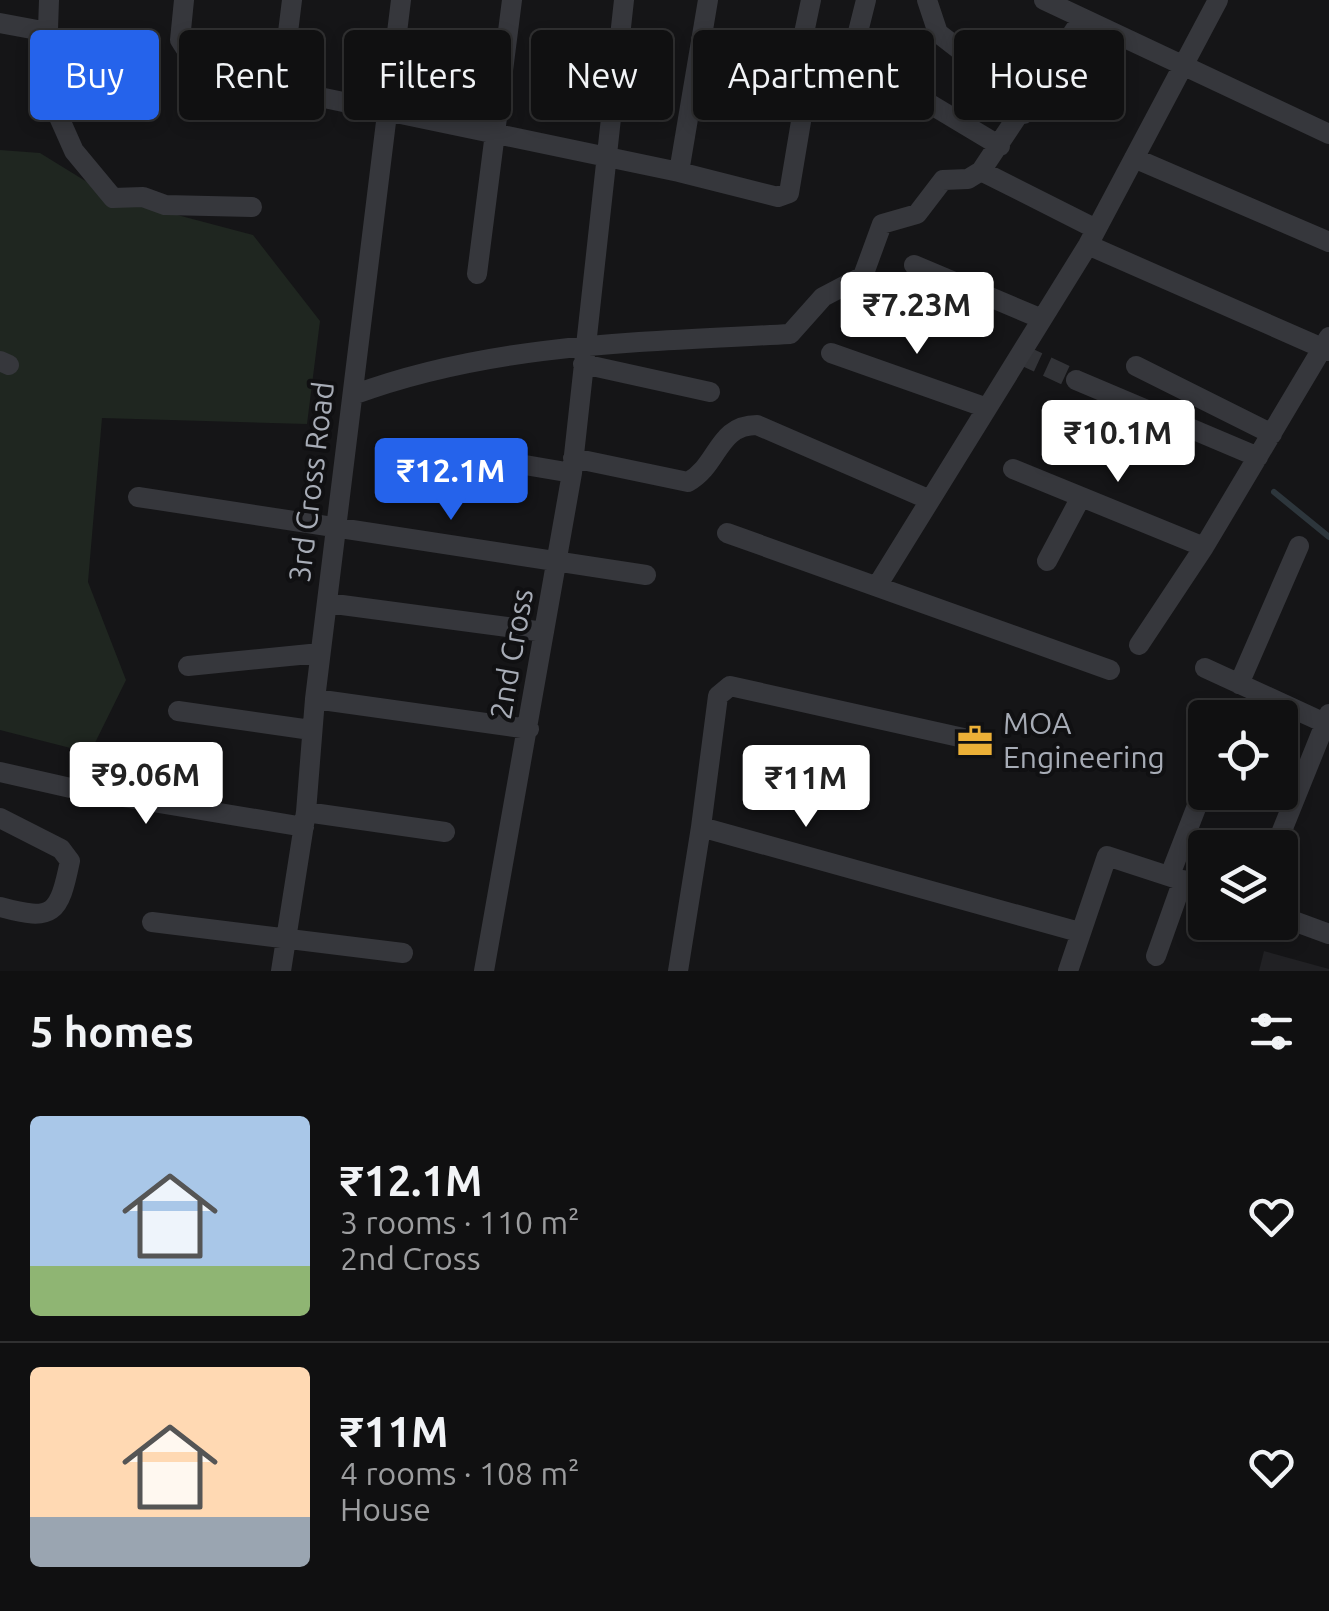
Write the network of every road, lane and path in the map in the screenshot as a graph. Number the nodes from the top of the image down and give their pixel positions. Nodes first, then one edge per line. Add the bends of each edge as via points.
1 (49, 0) edge
2 (184, 0) edge
3 (292, 0) edge
4 (401, 0) edge
5 (512, 0) edge
6 (624, 0) edge
7 (708, 0) edge
8 (811, 0) edge
9 (866, 0) edge
10 (927, 0) edge
11 (1044, 0) edge
12 (1218, 0) edge
13 (1082, 20) junction
14 (0, 23) edge
15 (37, 30) edge
16 (48, 30) edge
17 (181, 30) edge
18 (288, 30) edge
19 (398, 30) edge
20 (803, 30) edge
21 (858, 30) edge
22 (1076, 30) edge
23 (954, 45) edge
24 (1182, 68) junction
25 (934, 106) edge
26 (60, 120) edge
27 (387, 120) edge
28 (422, 120) edge
29 (801, 120) edge
30 (1020, 120) edge
31 (1329, 134) edge
32 (497, 138) junction
33 (1000, 146) junction
34 (606, 156) junction
35 (1134, 158) junction
36 (679, 172) junction
37 (981, 172) junction
38 (252, 208) dead end
39 (1092, 237) junction
40 (1329, 242) edge
41 (914, 265) dead end
42 (477, 274) dead end
43 (1042, 319) junction
44 (1327, 346) edge
45 (831, 352) dead end
46 (584, 355) junction
47 (1136, 366) dead end
48 (1076, 380) tunnel mouth
49 (710, 392) dead end
50 (353, 395) junction
51 (987, 408) junction
52 (1272, 434) junction
53 (438, 450) dead end
54 (1258, 456) junction
55 (572, 465) junction
56 (1013, 469) dead end
57 (138, 497) dead end
58 (1081, 497) junction
59 (930, 500) junction
60 (335, 530) junction
61 (727, 533) dead end
62 (1299, 546) dead end
63 (1204, 547) junction
64 (1047, 561) dead end
65 (558, 565) junction
66 (646, 575) dead end
67 (877, 586) junction
68 (327, 604) junction
69 (544, 632) junction
70 (1138, 644) dead end
71 (320, 654) junction
72 (188, 666) dead end
73 (1205, 668) dead end
74 (1110, 670) dead end
75 (1239, 684) junction
76 (315, 700) junction
77 (178, 711) dead end
78 (1328, 721) edge
79 (529, 728) junction
80 (311, 730) junction
81 (968, 739) dead end
82 (0, 772) edge
83 (1197, 810) edge
84 (0, 818) edge
85 (305, 820) junction
86 (701, 827) junction
87 (1283, 830) edge
88 (444, 832) dead end
89 (1176, 878) junction
90 (1188, 882) edge
91 (0, 908) edge
92 (152, 922) dead end
93 (1298, 923) edge
94 (1078, 932) junction
95 (1329, 934) edge
96 (286, 936) junction
97 (403, 954) dead end
98 (1156, 956) dead end
99 (281, 971) edge
100 (484, 971) edge
101 (678, 971) edge
102 (1068, 971) edge

1 - 16 street
2 - 17 street
3 - 18 street
4 - 19 street, 3rd Cross Road
5 - 32 street
6 - 34 street, 2nd Cross
7 - 36 street
8 - 20 street
9 - 21 street
10 - 23 street via 938,33
11 - 13 street
12 - 24 street
13 - 22 street
13 - 24 street
14 - 15 street
24 - 31 street
24 - 35 street
25 - 33 street
26 - 38 street via 74,152 113,198
27 - 50 street, 3rd Cross Road
28 - 32 street
29 - 36 street via 789,194
30 - 33 street
32 - 34 street
32 - 42 street
33 - 37 street
34 - 36 street
34 - 46 street, 2nd Cross
35 - 39 street
35 - 40 street
37 - 39 street
37 - 46 street via 943,180 917,214 882,224 863,276 823,297 790,334
39 - 43 street
39 - 44 street
41 - 43 street
43 - 51 street
44 - 52 street
45 - 51 street
46 - 49 street
46 - 50 street via 424,371
46 - 55 street, 2nd Cross
47 - 52 street
48 - 54 street
50 - 60 street, 3rd Cross Road
51 - 59 street
52 - 54 street
53 - 55 street
54 - 63 street
55 - 59 street via 688,482 705,473 726,436 757,426
55 - 65 street, 2nd Cross
56 - 58 street
57 - 60 street
58 - 63 street
58 - 64 street
59 - 67 street
60 - 65 street
60 - 68 street, 3rd Cross Road
61 - 67 street
62 - 75 street
63 - 70 street
65 - 66 street
65 - 69 street, 2nd Cross
67 - 74 street
68 - 69 street
68 - 71 street, 3rd Cross Road
69 - 79 street, 2nd Cross
71 - 72 street
71 - 76 street, 3rd Cross Road
73 - 75 street
75 - 78 street
76 - 79 street
76 - 80 street, 3rd Cross Road
77 - 80 street
78 - 87 street
79 - 100 street, 2nd Cross
80 - 85 street, 3rd Cross Road
81 - 86 street via 730,686 718,696
82 - 85 street
83 - 89 street
84 - 91 street via 61,849 70,862 62,899 50,913
85 - 88 street
85 - 96 street, 3rd Cross Road
86 - 94 street
86 - 101 street
89 - 90 street
89 - 94 street via 1108,856
89 - 98 street
92 - 96 street
93 - 95 street
94 - 102 street
96 - 97 street
96 - 99 street, 3rd Cross Road

